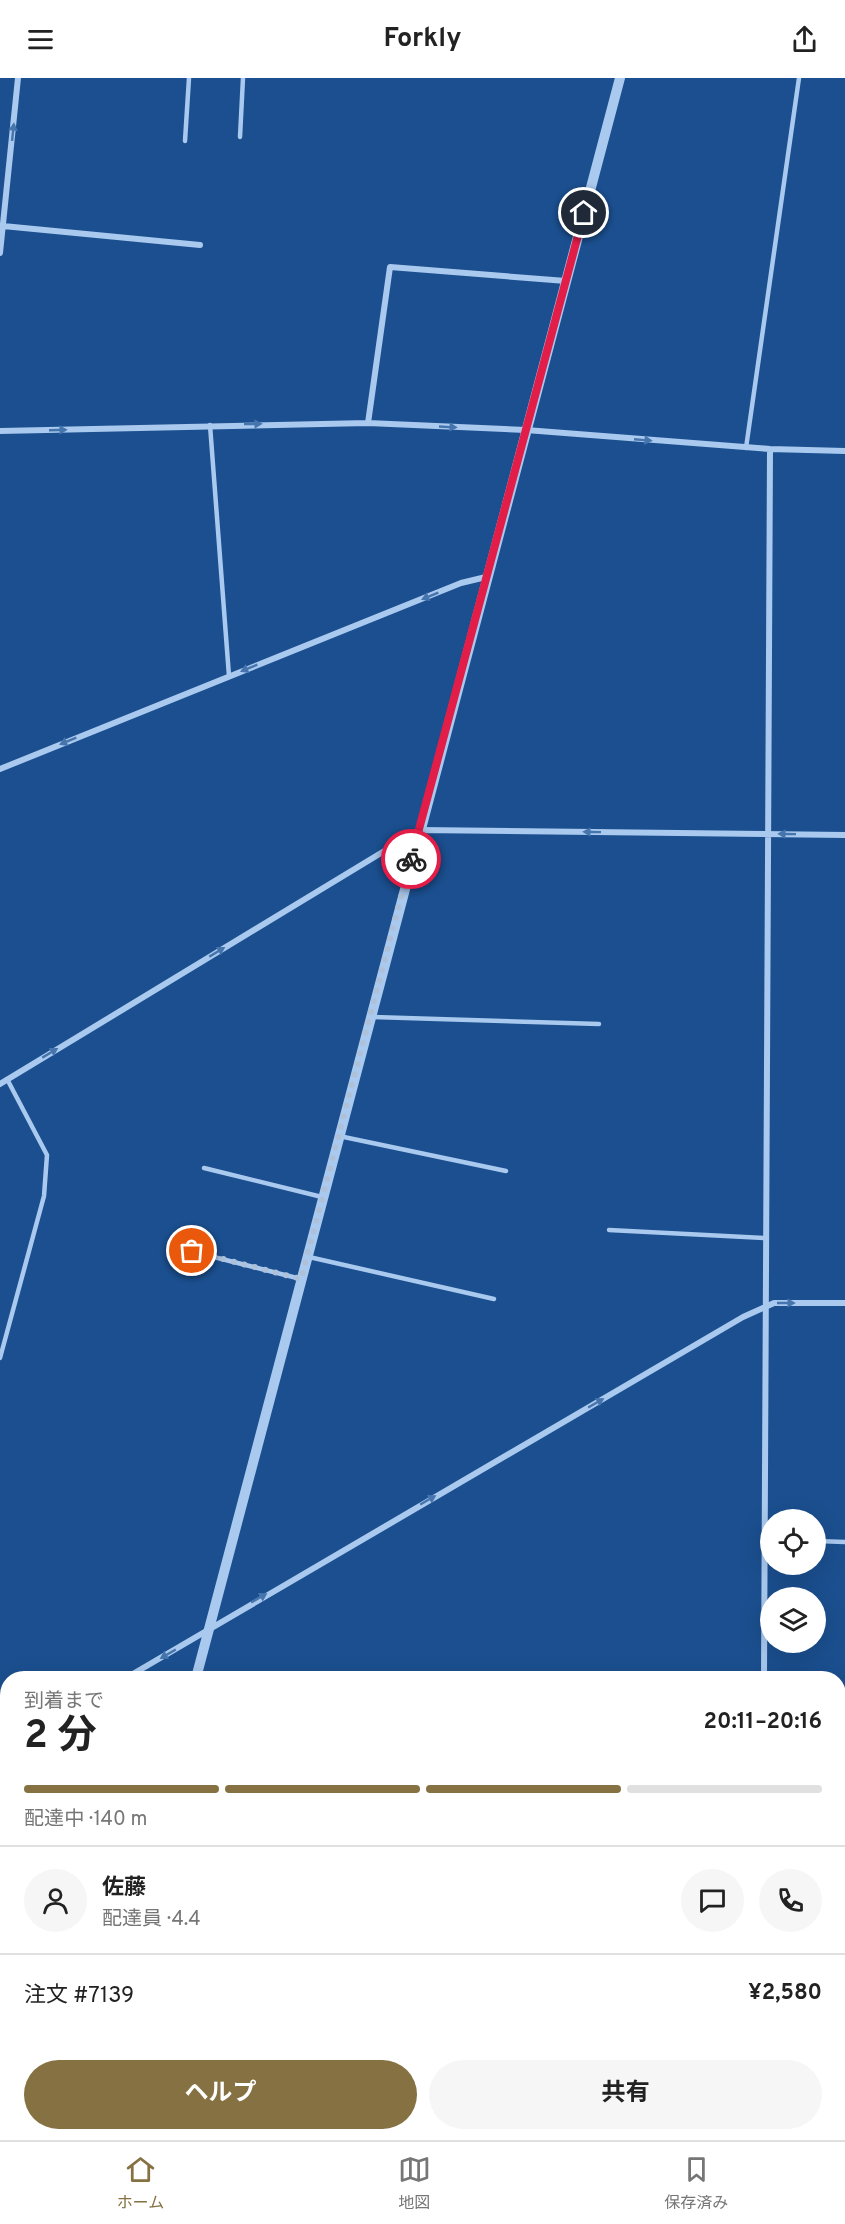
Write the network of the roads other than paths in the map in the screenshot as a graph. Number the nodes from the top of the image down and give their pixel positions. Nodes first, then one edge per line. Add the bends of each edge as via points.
1 (18, 78) edge
2 (189, 78) edge
3 (243, 78) edge
4 (620, 78) edge
5 (799, 78) edge
6 (240, 136) dead end
7 (185, 141) dead end
8 (3, 226) junction
9 (200, 245) dead end
10 (0, 253) edge
11 (566, 281) junction
12 (368, 423) junction
13 (210, 424) junction
14 (526, 430) junction
15 (0, 431) edge
16 (746, 448) junction
17 (770, 449) junction
18 (845, 451) edge
19 (486, 577) junction
20 (229, 676) junction
21 (0, 769) edge
22 (419, 830) junction
23 (767, 834) junction
24 (845, 835) edge
25 (370, 1017) junction
26 (599, 1024) dead end
27 (7, 1079) junction
28 (0, 1084) edge
29 (338, 1136) junction
30 (204, 1168) dead end
31 (506, 1171) dead end
32 (322, 1197) junction
33 (609, 1230) dead end
34 (765, 1238) junction
35 (170, 1246) dead end
36 (307, 1256) junction
37 (301, 1279) junction
38 (494, 1299) dead end
39 (845, 1303) edge
40 (764, 1308) junction
41 (0, 1358) edge
42 (767, 1509) edge
43 (826, 1541) edge
44 (845, 1542) edge
45 (767, 1575) edge
46 (209, 1629) junction
47 (138, 1671) edge
48 (198, 1671) edge
49 (764, 1671) edge

8 -> 1 street
2 - 7 lane
3 - 6 lane
4 - 11 street
5 - 16 lane
8 - 9 street
8 - 10 street
11 - 12 street via 390,267
11 - 14 street
13 -> 12 street
12 -> 14 street
15 -> 13 street
13 - 20 lane
14 -> 16 street
14 - 19 street
16 - 17 street
17 - 18 street
17 - 23 street
19 -> 20 street
19 - 22 street
20 -> 21 street
23 -> 22 street
22 - 25 street
27 -> 22 street
24 -> 23 street
23 - 34 street
25 - 26 lane
25 - 29 street
27 - 28 street
27 - 41 lane via 47,1155 44,1196
29 - 31 lane
29 - 32 street
30 - 32 lane
32 - 36 street
33 - 34 lane
34 - 40 street
35 - 37 lane
36 - 37 street
36 - 38 lane
37 - 46 street
40 -> 39 street via 774,1303
40 - 42 street
46 -> 40 street
43 - 44 lane
45 - 49 street
46 -> 47 street
46 - 48 street

